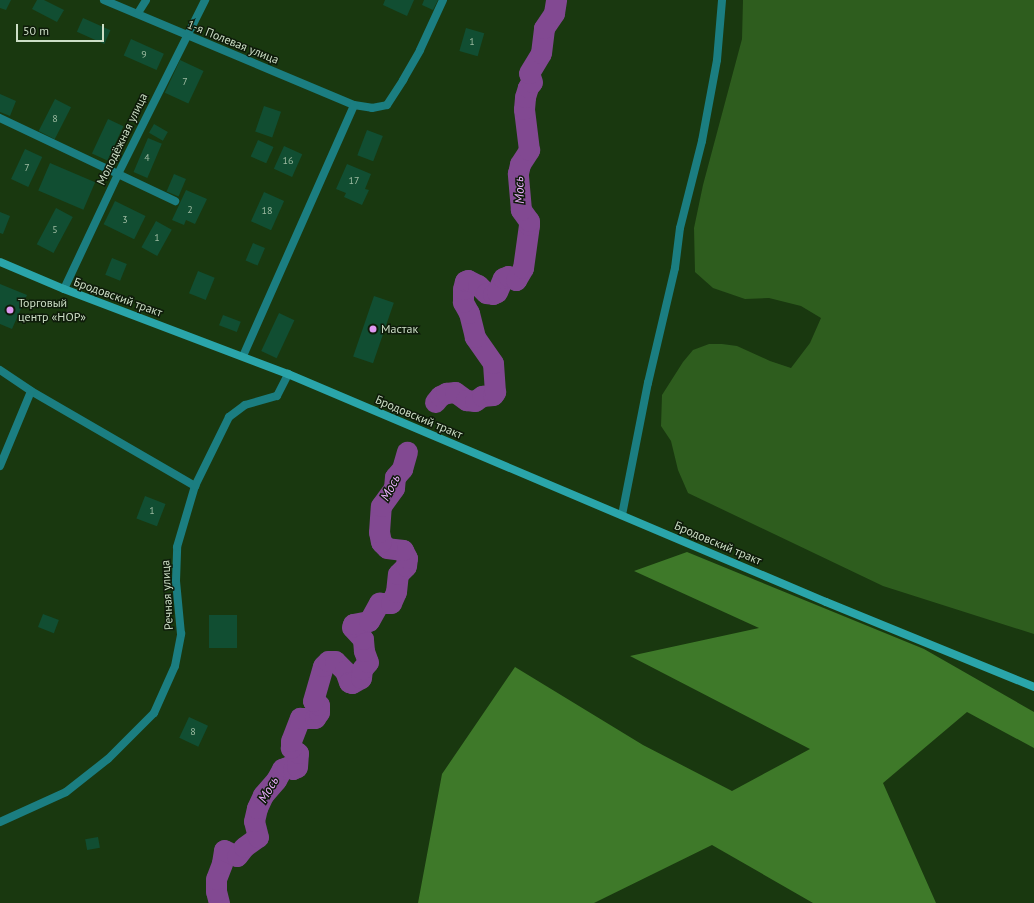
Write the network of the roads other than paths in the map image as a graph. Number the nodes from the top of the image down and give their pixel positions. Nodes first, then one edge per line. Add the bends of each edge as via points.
1 (104, 0) edge
2 (146, 0) edge
3 (205, 0) edge
4 (443, 0) edge
5 (722, 0) edge
6 (138, 14) junction
7 (186, 36) junction
8 (354, 105) junction
9 (0, 118) edge
10 (118, 174) junction
11 (175, 201) dead end
12 (0, 262) edge
13 (64, 289) junction
14 (243, 356) junction
15 (0, 370) edge
16 (288, 374) junction
17 (31, 391) junction
18 (0, 466) edge
19 (196, 486) junction
20 (622, 515) junction
21 (1034, 687) edge
22 (0, 822) edge

1 - 6 street, 1-я Полевая улица
2 - 6 street
3 - 7 street, Молодёжная улица
4 - 8 street, 1-я Полевая улица via 420,50 386,105 372,108
5 - 20 street via 717,60 702,141 680,228 675,268 648,383
6 - 7 street, 1-я Полевая улица
7 - 8 street, 1-я Полевая улица
7 - 10 street, Молодёжная улица
8 - 14 street
9 - 10 street
10 - 11 street
10 - 13 street, Молодёжная улица
12 - 13 main road, Бродовский тракт
13 - 14 main road, Бродовский тракт
14 - 16 main road, Бродовский тракт
15 - 17 street
16 - 19 street, Речная улица via 277,396 245,405 229,417
16 - 20 main road, Бродовский тракт
17 - 18 street
17 - 19 street
19 - 22 street, Речная улица via 176,547 181,634 175,666 154,713 108,760 66,792
20 - 21 main road, Бродовский тракт

